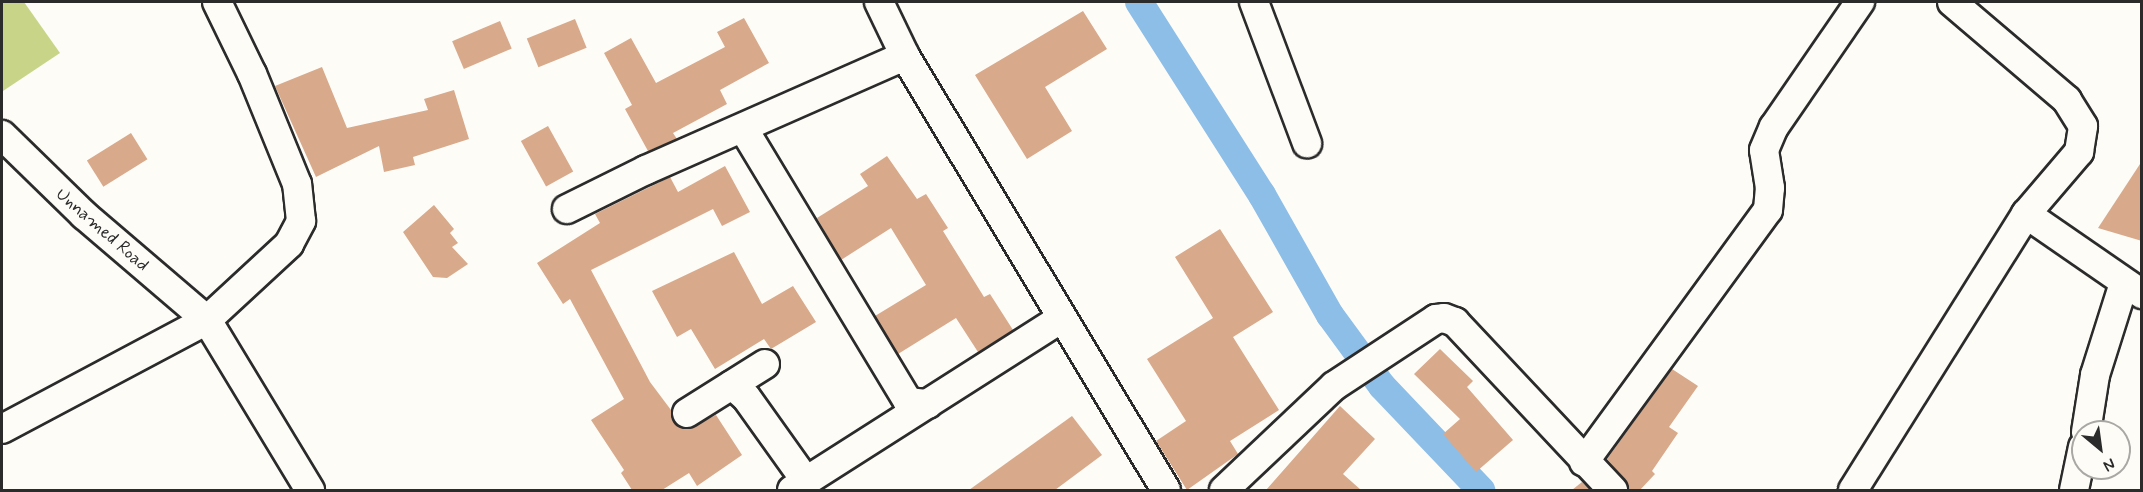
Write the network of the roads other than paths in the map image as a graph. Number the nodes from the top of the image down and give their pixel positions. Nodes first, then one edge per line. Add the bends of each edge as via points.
1 (217, 2) edge
2 (879, 2) edge
3 (1254, 2) edge
4 (1860, 2) edge
5 (1952, 2) edge
6 (905, 56) junction
7 (743, 128) junction
8 (2, 135) edge
9 (1307, 143) dead end
10 (567, 209) dead end
11 (2026, 214) junction
12 (2133, 289) edge
13 (1062, 318) junction
14 (207, 320) junction
15 (765, 364) dead end
16 (732, 385) junction
17 (928, 404) junction
18 (687, 413) dead end
19 (2088, 420) edge
20 (2, 429) edge
21 (1584, 462) junction
22 (799, 486) edge
23 (310, 490) edge
24 (1166, 490) edge
25 (1224, 490) edge
26 (1613, 490) edge
27 (1853, 490) edge

1 - 14 street via 252,74 297,184 301,221 289,244
2 - 6 street
3 - 9 street
4 - 21 street via 1774,127 1764,150 1770,188 1768,210
5 - 11 street via 2067,100 2083,126 2079,152
6 - 7 street
6 - 13 street
7 - 10 street
7 - 17 street via 908,402
8 - 14 street, Unnamed Road via 84,215
11 - 12 street
11 - 27 street
12 - 19 street via 2095,375
13 - 17 street
13 - 24 street
14 - 20 street
14 - 23 street, Unnamed Road
15 - 16 street
16 - 18 street
16 - 22 street via 746,397
17 - 22 street
21 - 25 street via 1455,322 1436,319 1334,386
21 - 26 street

